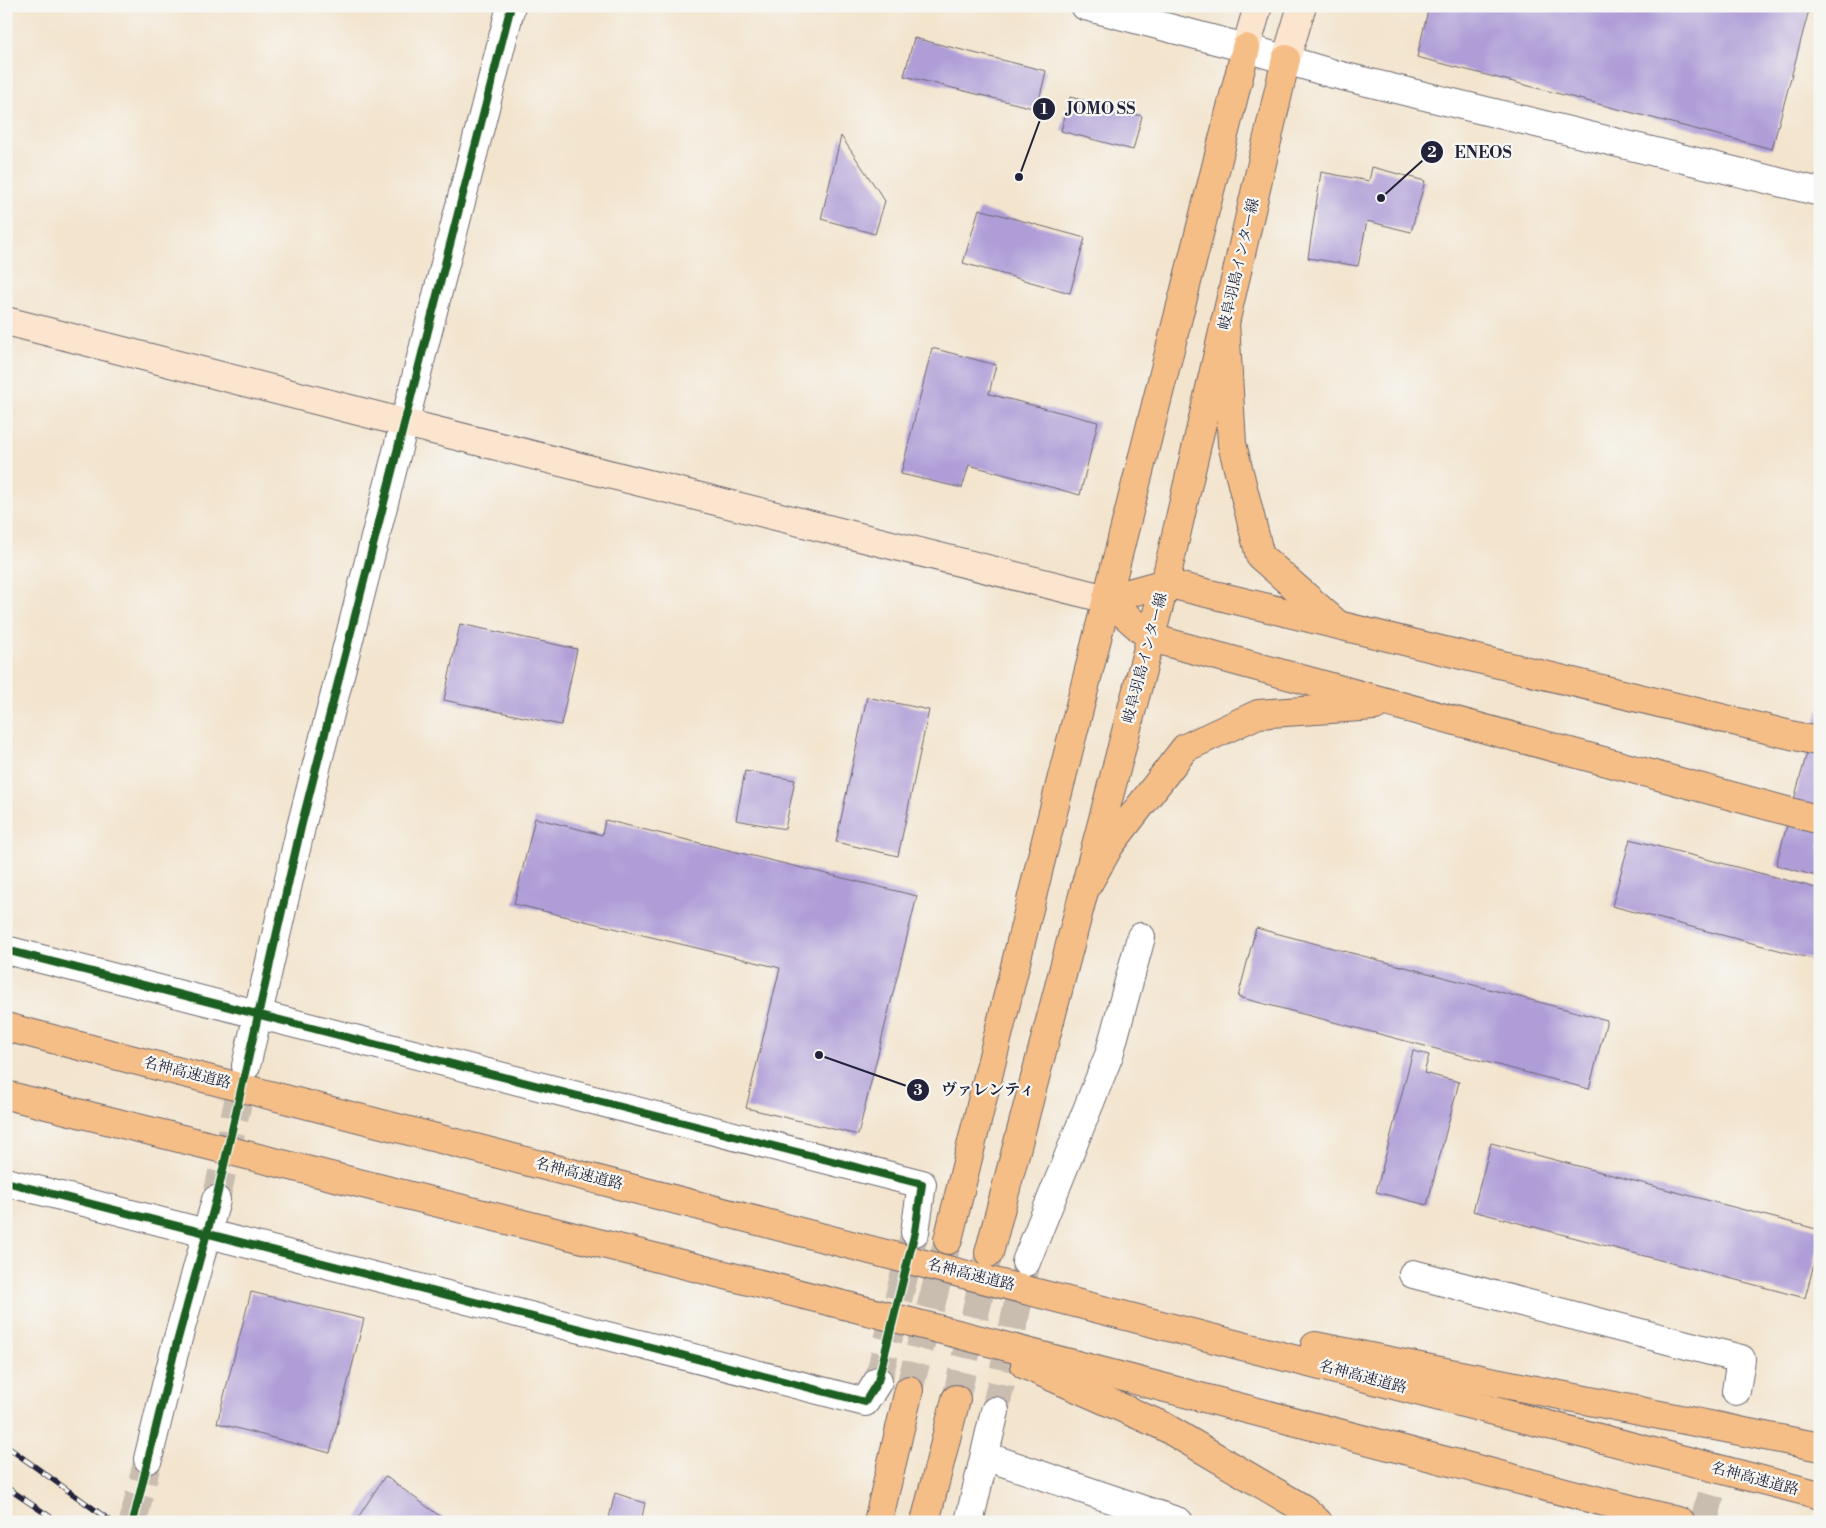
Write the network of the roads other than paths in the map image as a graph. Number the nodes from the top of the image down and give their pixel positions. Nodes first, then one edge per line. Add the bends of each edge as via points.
1 (511, 6) edge
2 (1085, 6) edge
3 (1258, 6) edge
4 (1302, 6) edge
5 (1246, 48) junction
6 (1286, 59) junction
7 (1820, 192) edge
8 (6, 321) edge
9 (1225, 322) junction
10 (405, 424) junction
11 (1165, 583) junction
12 (1107, 600) junction
13 (1338, 625) junction
14 (1151, 638) junction
15 (1396, 705) junction
16 (1820, 742) edge
17 (1820, 820) edge
18 (1085, 889) junction
19 (1141, 937) dead end
20 (6, 950) edge
21 (257, 1015) junction
22 (6, 1027) edge
23 (246, 1066) tunnel mouth
24 (6, 1096) edge
25 (6, 1182) edge
26 (216, 1200) tunnel mouth
27 (915, 1232) tunnel mouth
28 (206, 1234) junction
29 (948, 1240) tunnel mouth
30 (989, 1253) tunnel mouth
31 (1414, 1274) dead end
32 (1023, 1275) junction
33 (950, 1332) junction
34 (878, 1381) tunnel mouth
35 (909, 1390) tunnel mouth
36 (1736, 1391) tunnel mouth
37 (956, 1399) tunnel mouth
38 (995, 1411) tunnel mouth
39 (1820, 1448) edge
40 (985, 1456) junction
41 (148, 1459) tunnel mouth
42 (1820, 1495) edge
43 (878, 1522) edge
44 (925, 1522) edge
45 (969, 1522) edge
46 (1179, 1522) edge
47 (1318, 1522) edge
48 (1681, 1522) edge

1 - 10 street
2 - 5 street
3 - 5 street
4 - 6 street
5 - 6 street
5 - 12 main road
6 - 7 street via 1334,74
6 - 9 main road, 岐阜羽島インター線
8 - 10 street
9 - 11 main road, 岐阜羽島インター線
9 - 13 main road via 1232,444 1260,556
10 - 12 street
10 - 21 street via 301,827
11 - 12 main road
11 - 13 main road
11 - 14 main road, 岐阜羽島インター線
12 - 14 main road
12 - 29 main road
13 - 16 main road
14 - 15 main road
14 - 18 main road, 岐阜羽島インター線
15 - 17 main road
15 - 18 main road via 1258,714 1185,748 1110,845
18 - 30 main road, 岐阜羽島インター線
19 - 32 street via 1109,1055
20 - 21 street
21 - 23 street
21 - 27 street via 922,1184
22 - 32 main road, 名神高速道路
24 - 33 main road
25 - 28 street
26 - 28 street
28 - 34 street via 865,1402
28 - 41 street
31 - 36 street via 1741,1359
32 - 39 main road
32 - 42 main road, 名神高速道路
33 - 47 main road via 1163,1426 1304,1510
33 - 48 main road
35 - 43 main road
37 - 44 main road
38 - 40 street
40 - 45 street
40 - 46 street

